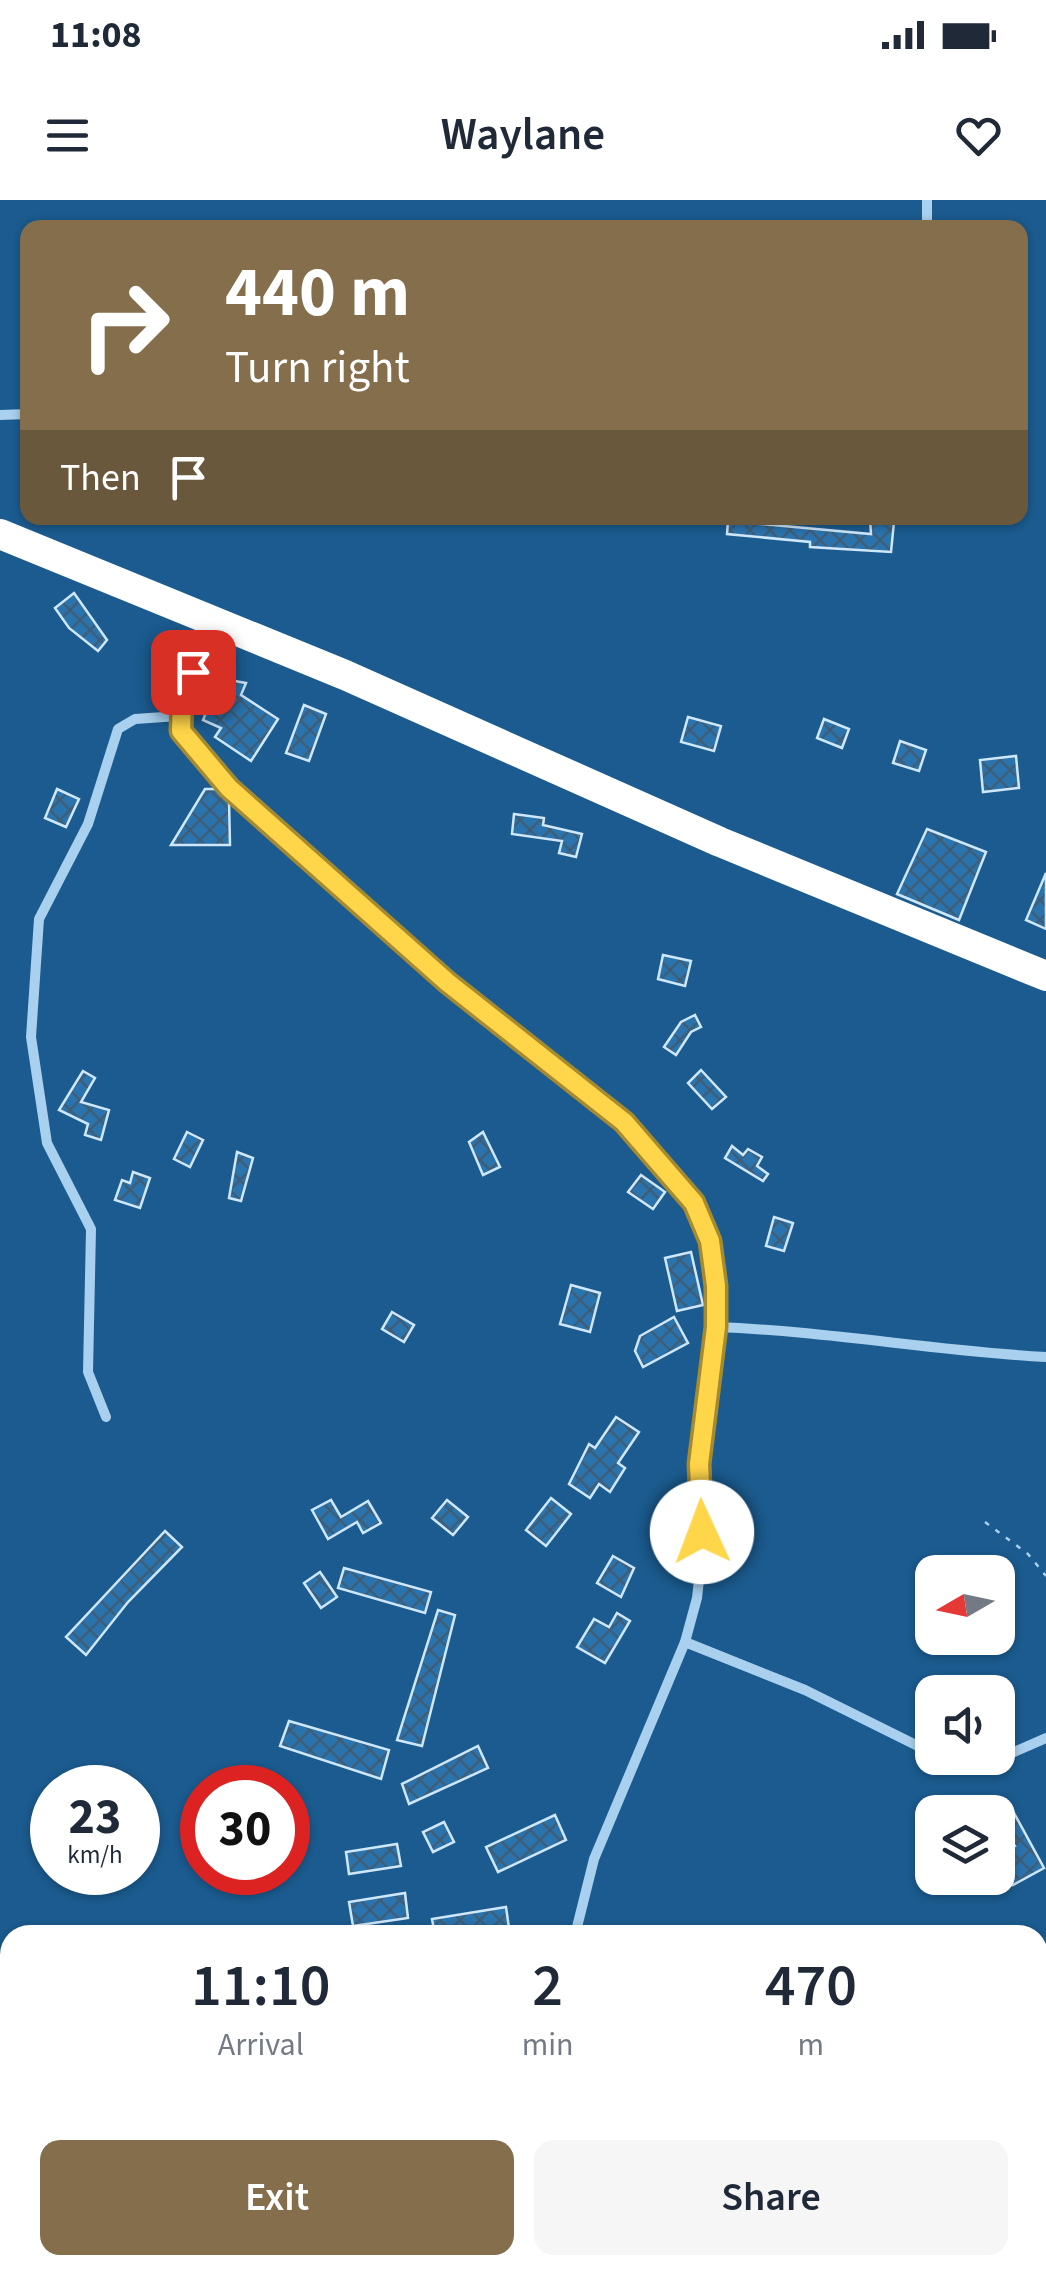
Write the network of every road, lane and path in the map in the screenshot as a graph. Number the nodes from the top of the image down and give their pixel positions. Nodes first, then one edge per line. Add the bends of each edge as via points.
1 (0, 534) edge
2 (216, 621) junction
3 (178, 716) junction
4 (1046, 976) edge
5 (716, 1327) junction
6 (1046, 1357) edge
7 (106, 1417) dead end
8 (986, 1522) dead end
9 (1046, 1576) edge
10 (685, 1642) junction
11 (1046, 1738) edge
12 (915, 1745) edge
13 (1015, 1752) edge
14 (578, 1925) edge

1 - 2 highway
2 - 3 street
2 - 4 highway
3 - 5 street via 187,740 229,788 447,982 624,1122 666,1166 694,1203 710,1241
3 - 7 street via 135,719 118,729 88,824 51,888 36,949 31,1038 38,1094 47,1144 91,1228 88,1372
5 - 6 street
5 - 10 street via 702,1414 702,1553
8 - 9 path
10 - 12 street via 805,1690
10 - 14 street via 594,1859
11 - 13 street

